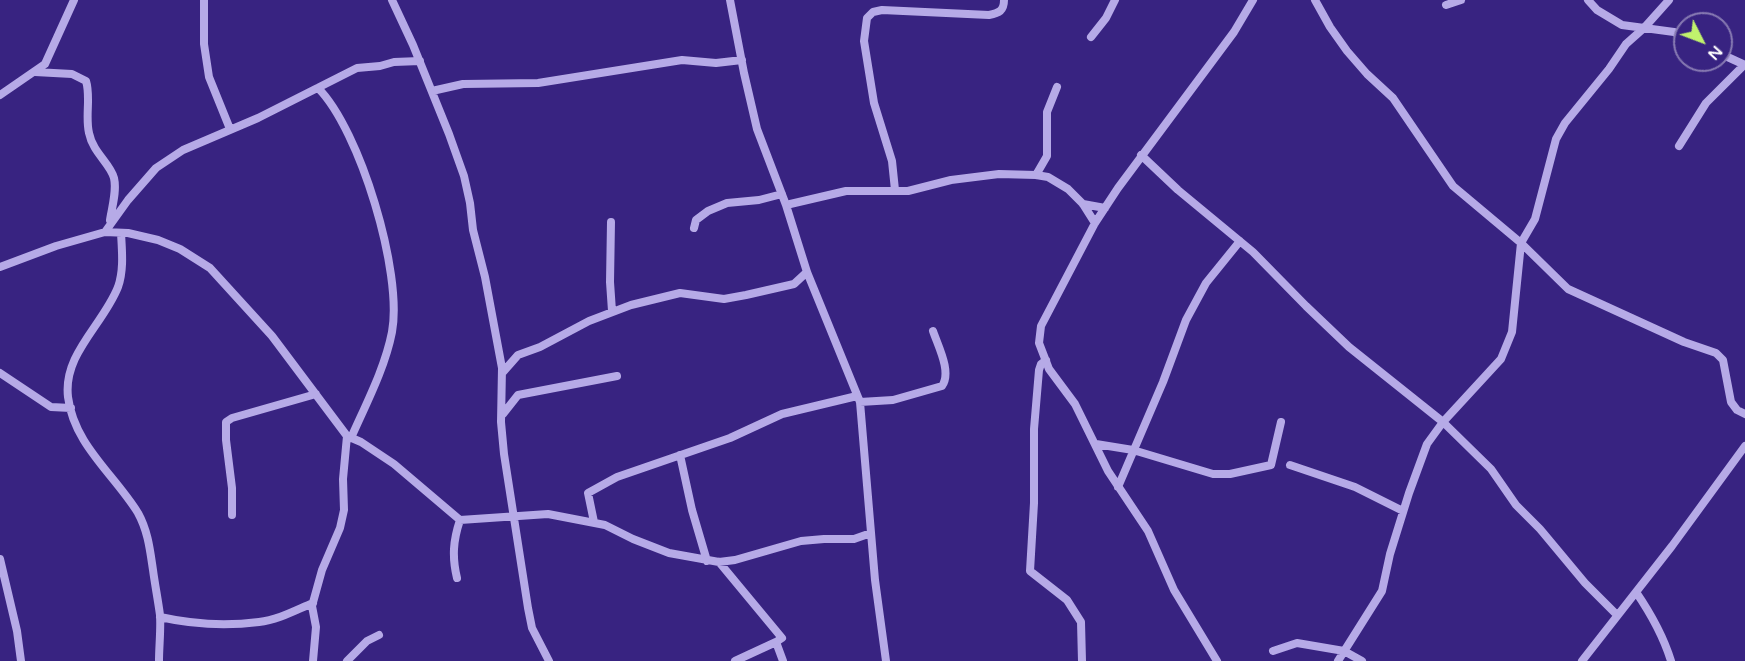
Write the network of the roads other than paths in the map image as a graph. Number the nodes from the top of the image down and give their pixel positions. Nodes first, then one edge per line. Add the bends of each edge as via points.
1 (74, 0) edge
2 (204, 0) edge
3 (392, 0) edge
4 (730, 0) edge
5 (1004, 0) edge
6 (1115, 0) edge
7 (1253, 0) edge
8 (1315, 0) edge
9 (1461, 0) edge
10 (1588, 0) edge
11 (1669, 0) edge
12 (1446, 5) dead end
13 (1644, 28) junction
14 (1673, 32) edge
15 (1091, 37) dead end
16 (742, 60) junction
17 (420, 61) junction
18 (1744, 65) edge
19 (35, 72) junction
20 (1057, 87) dead end
21 (318, 88) junction
22 (432, 92) junction
23 (0, 95) edge
24 (230, 129) junction
25 (1679, 146) dead end
26 (1141, 155) junction
27 (1036, 175) junction
28 (895, 190) junction
29 (782, 194) junction
30 (1083, 204) junction
31 (786, 205) junction
32 (1105, 208) junction
33 (110, 222) junction
34 (610, 222) dead end
35 (1095, 223) junction
36 (694, 228) dead end
37 (105, 232) junction
38 (121, 233) junction
39 (1240, 241) junction
40 (1521, 243) junction
41 (0, 267) edge
42 (807, 272) junction
43 (612, 311) junction
44 (933, 331) dead end
45 (1046, 360) junction
46 (503, 372) junction
47 (0, 373) edge
48 (617, 376) dead end
49 (316, 394) junction
50 (859, 399) junction
51 (71, 408) junction
52 (1745, 414) edge
53 (501, 416) junction
54 (1281, 422) dead end
55 (1443, 422) junction
56 (349, 437) junction
57 (1096, 444) junction
58 (1745, 446) edge
59 (1133, 450) junction
60 (680, 455) junction
61 (1290, 465) dead end
62 (1118, 487) junction
63 (1403, 511) junction
64 (232, 515) dead end
65 (513, 517) junction
66 (460, 520) junction
67 (594, 522) junction
68 (871, 533) junction
69 (0, 559) edge
70 (707, 561) junction
71 (719, 562) junction
72 (457, 578) dead end
73 (1636, 592) junction
74 (313, 603) junction
75 (1617, 615) junction
76 (160, 617) junction
77 (379, 635) dead end
78 (776, 642) junction
79 (1273, 651) dead end
80 (1344, 651) junction
81 (1214, 660) edge
82 (21, 661) edge
83 (159, 661) edge
84 (313, 661) edge
85 (346, 661) edge
86 (549, 661) edge
87 (735, 661) edge
88 (783, 661) edge
89 (886, 661) edge
90 (1082, 661) edge
91 (1338, 661) edge
92 (1362, 661) edge
93 (1582, 661) edge
94 (1671, 661) edge

1 - 19 street via 48,60
2 - 24 street via 209,77
3 - 17 street
4 - 16 street
5 - 28 street via 999,13 989,15 882,10 867,18 864,41 873,103 892,160
6 - 15 street
7 - 26 street via 1234,32
8 - 40 street via 1347,51 1393,98 1453,186
9 - 12 street
10 - 13 street via 1622,26
11 - 13 street
13 - 14 street
13 - 40 street via 1626,44 1565,123 1549,158 1535,219
16 - 22 street via 682,60 538,83 464,84
16 - 29 street via 756,129
17 - 21 street via 357,68
17 - 22 street
18 - 25 street via 1706,103
19 - 23 street
19 - 33 street via 72,74 86,81 86,115 93,148 113,176
20 - 27 street via 1047,112 1047,156
21 - 24 street
21 - 56 street via 351,139 369,183 388,252 392,285 392,332 373,388
22 - 46 street via 464,176
24 - 33 street via 183,150 156,168
26 - 32 street
26 - 39 street
27 - 28 street via 999,174
27 - 30 street via 1068,189
28 - 31 street via 846,191
29 - 31 street
29 - 36 street via 726,203 696,220
30 - 32 street
30 - 35 street
31 - 42 street
32 - 35 street
33 - 37 street
34 - 43 street
35 - 45 street via 1041,326 1039,343
37 - 38 street
37 - 41 street
38 - 49 street via 158,240 210,268 272,336
38 - 51 street via 119,284 69,374
39 - 55 street via 1349,346
39 - 59 street via 1206,283 1186,320
40 - 52 street via 1568,289 1716,353 1723,360 1731,402
40 - 55 street via 1512,332 1501,359
42 - 43 street via 794,284 746,296 724,299 680,293
42 - 50 street
43 - 46 street via 518,356
44 - 50 street via 946,370 942,386 893,400
45 - 57 street
45 - 90 street via 1039,370 1034,429 1035,503 1030,572 1066,600 1081,622
46 - 53 street
47 - 51 street via 51,407
48 - 53 street via 518,395
49 - 56 street
49 - 64 street via 229,419 226,440
50 - 60 street via 782,414
50 - 68 street
51 - 76 street via 82,440 139,515 149,541
53 - 65 street
54 - 59 street via 1271,465 1230,474 1212,474
55 - 63 street via 1423,453
55 - 75 street via 1491,469 1516,505
56 - 66 street via 394,464
56 - 74 street via 343,479 344,510
57 - 59 street
57 - 62 street
58 - 73 street
59 - 62 street
60 - 67 street via 617,477 588,493
60 - 70 street
61 - 63 street via 1355,487
62 - 81 street via 1148,531 1174,590
63 - 80 street via 1382,591
65 - 66 street
65 - 67 street via 548,514
65 - 86 street via 532,628
66 - 72 street via 453,541
67 - 70 street via 669,553
68 - 71 street via 854,539 801,542
68 - 89 street
69 - 82 street
70 - 71 street
71 - 78 street via 781,635
73 - 75 street
73 - 94 street via 1652,615
74 - 76 street via 261,622 180,622
74 - 84 street
75 - 93 street
76 - 83 street
77 - 85 street
78 - 87 street
78 - 88 street
79 - 80 street via 1297,643
80 - 91 street
80 - 92 street

